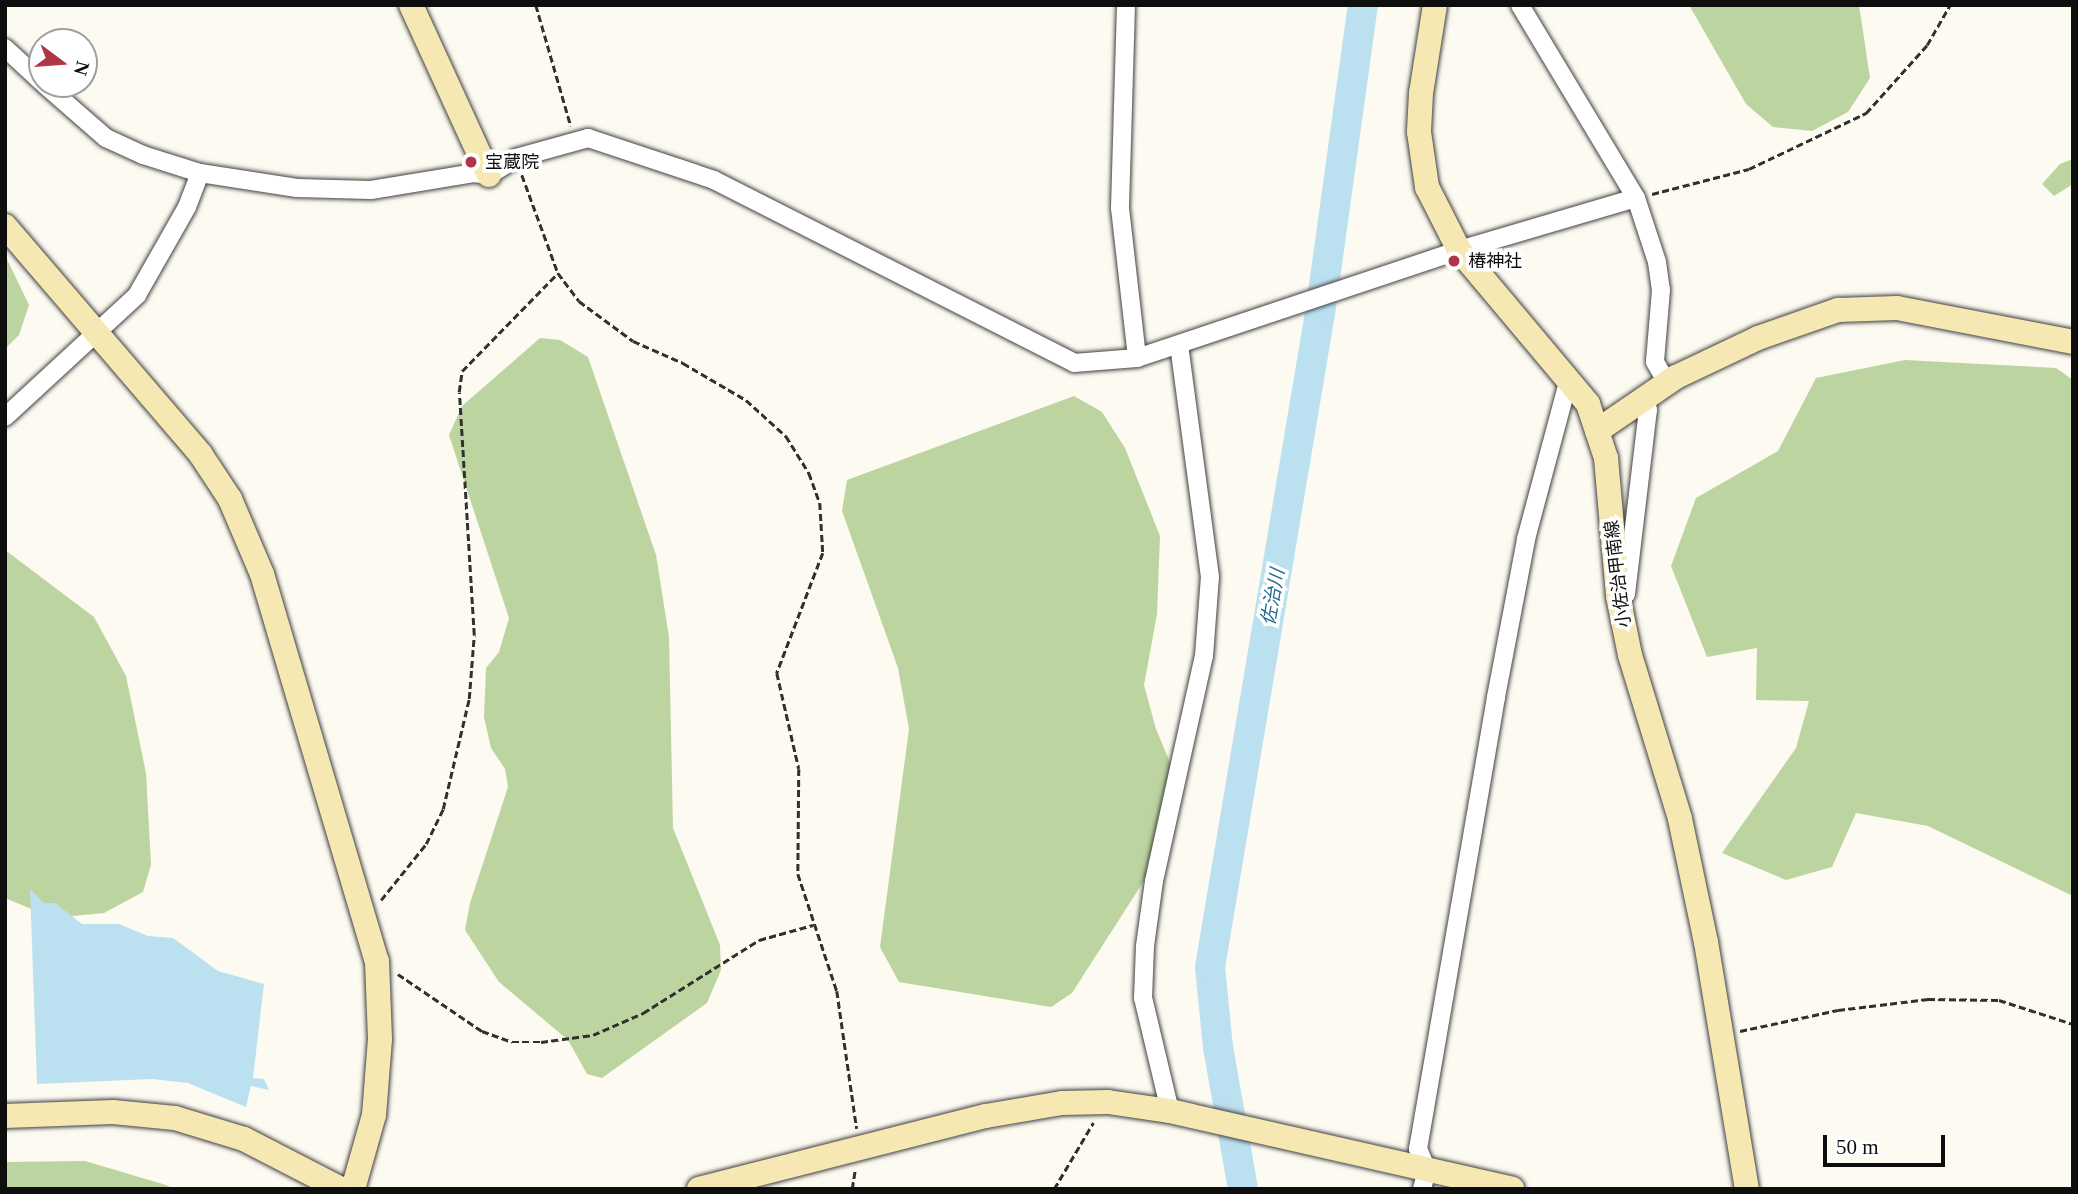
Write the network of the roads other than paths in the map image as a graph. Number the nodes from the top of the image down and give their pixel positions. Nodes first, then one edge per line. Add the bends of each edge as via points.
1 (411, 5) edge
2 (1126, 5) edge
3 (1435, 5) edge
4 (1520, 5) edge
5 (5, 48) edge
6 (28, 69) edge
7 (60, 98) edge
8 (200, 173) junction
9 (489, 175) junction
10 (1636, 198) junction
11 (5, 226) edge
12 (1459, 250) junction
13 (99, 331) junction
14 (2073, 342) edge
15 (1179, 345) junction
16 (1138, 358) junction
17 (1569, 378) junction
18 (1667, 383) junction
19 (1646, 397) junction
20 (5, 417) edge
21 (1597, 431) junction
22 (1618, 596) junction
23 (1170, 1111) junction
24 (5, 1116) edge
25 (1424, 1180) edge
26 (341, 1189) edge
27 (353, 1189) edge
28 (699, 1189) edge
29 (1512, 1189) edge
30 (1747, 1189) edge

1 - 9 street
2 - 16 street via 1120,208
3 - 12 street, 小佐治甲南線 via 1419,132 1427,187
4 - 10 street
5 - 6 street
7 - 8 street via 106,138
8 - 9 street via 297,188 370,190 474,173
8 - 13 street via 187,207 138,295
9 - 16 street via 516,159 575,142 599,141 714,180 1074,363
10 - 12 street
10 - 18 street via 1657,262 1661,290 1655,362
11 - 13 street
12 - 15 street
12 - 17 street, 小佐治甲南線
13 - 20 street
13 - 27 street via 184,433 230,499 262,573 365,918 377,961 380,1039 373,1115
14 - 18 street via 1868,307 1838,310 1758,338
15 - 16 street
15 - 23 street via 1210,577 1204,656 1154,881 1145,946 1143,998
17 - 21 street, 小佐治甲南線 via 1588,404
17 - 25 street via 1526,539 1496,696 1418,1149
18 - 19 street
19 - 21 street
19 - 22 street via 1626,594
21 - 22 street, 小佐治甲南線 via 1606,458
22 - 30 street, 小佐治甲南線 via 1630,655 1680,819
23 - 25 street via 1279,1136
23 - 28 street via 1108,1102 1062,1103 986,1116
24 - 26 street via 113,1112 175,1118 244,1139
25 - 29 street

